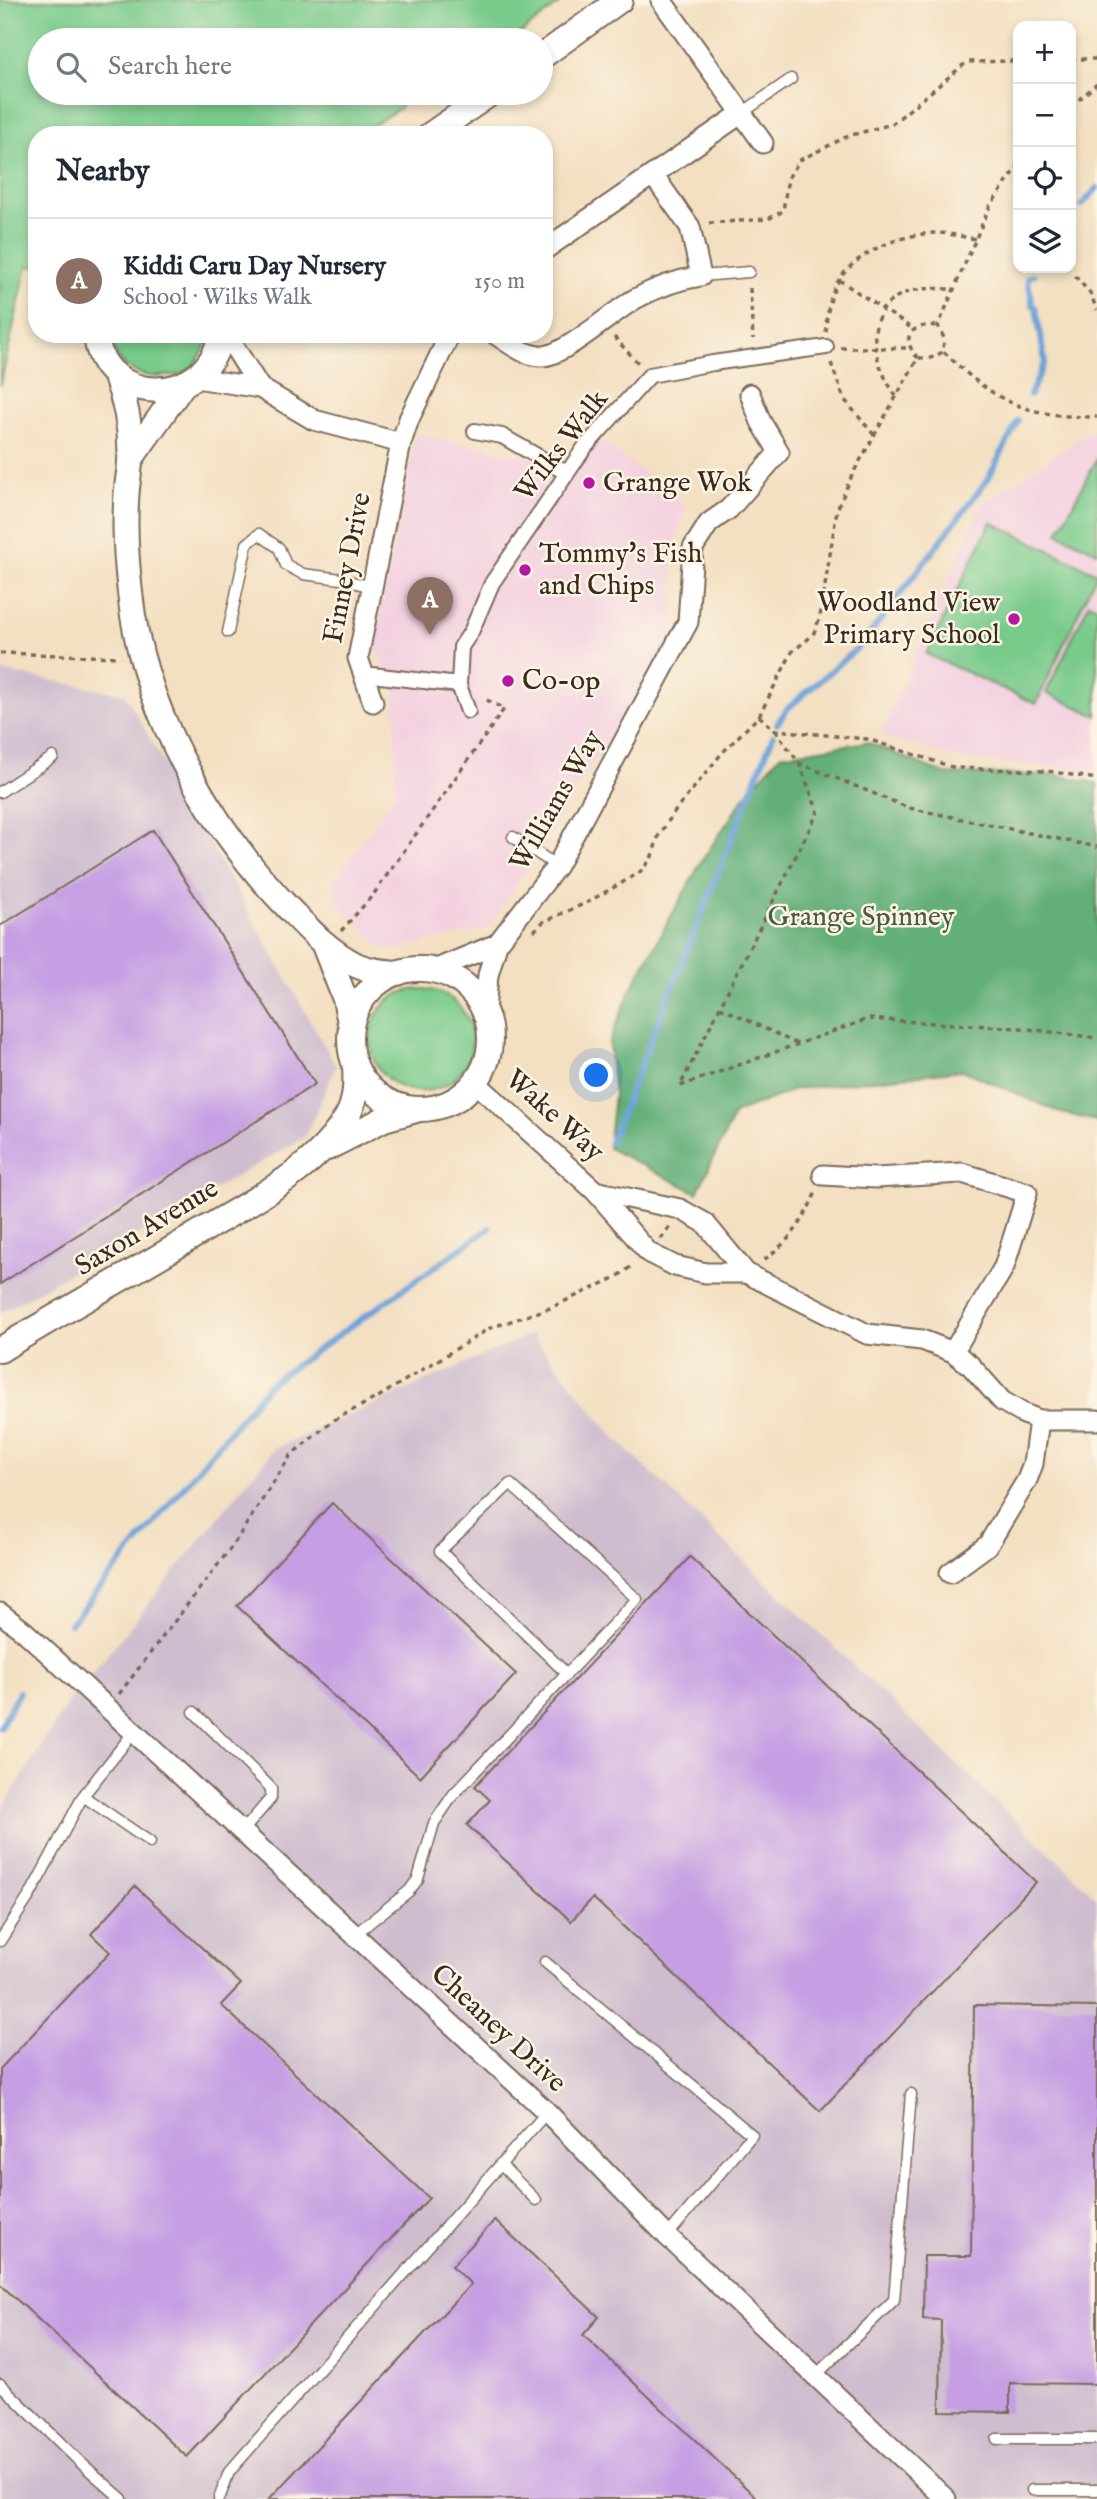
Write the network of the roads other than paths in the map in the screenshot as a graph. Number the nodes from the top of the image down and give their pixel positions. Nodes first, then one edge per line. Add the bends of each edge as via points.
1 (620, 0) edge
2 (662, 0) edge
3 (553, 48) edge
4 (791, 79) dead end
5 (474, 105) edge
6 (742, 113) junction
7 (443, 126) edge
8 (763, 143) dead end
9 (653, 175) junction
10 (553, 244) edge
11 (749, 272) road end
12 (701, 276) junction
13 (99, 343) edge
14 (220, 343) edge
15 (229, 343) edge
16 (446, 343) edge
17 (510, 343) edge
18 (826, 347) road end
19 (115, 374) junction
20 (189, 382) junction
21 (260, 388) junction
22 (751, 394) dead end
23 (475, 431) dead end
24 (401, 443) junction
25 (130, 460) junction
26 (567, 473) junction
27 (372, 587) junction
28 (228, 632) dead end
29 (363, 674) junction
30 (459, 685) junction
31 (373, 702) dead end
32 (468, 711) dead end
33 (53, 757) dead end
34 (0, 792) edge
35 (513, 837) dead end
36 (557, 866) junction
37 (331, 940) junction
38 (497, 944) junction
39 (434, 970) junction
40 (398, 973) junction
41 (485, 1012) junction
42 (351, 1027) junction
43 (355, 1065) junction
44 (475, 1082) junction
45 (419, 1109) junction
46 (320, 1151) junction
47 (824, 1175) road end
48 (595, 1191) junction
49 (746, 1273) junction
50 (0, 1350) edge
51 (953, 1352) junction
52 (1039, 1420) junction
53 (1097, 1420) edge
54 (950, 1573) dead end
55 (0, 1613) edge
56 (567, 1674) junction
57 (194, 1712) dead end
58 (133, 1733) junction
59 (83, 1796) junction
60 (242, 1833) junction
61 (150, 1842) dead end
62 (354, 1936) junction
63 (0, 1941) edge
64 (545, 1962) dead end
65 (911, 2094) dead end
66 (547, 2112) junction
67 (500, 2164) junction
68 (536, 2200) dead end
69 (667, 2236) junction
70 (816, 2375) junction
71 (0, 2384) edge
72 (997, 2439) dead end
73 (1097, 2439) edge
74 (1032, 2490) dead end
75 (1097, 2490) edge
76 (122, 2499) edge
77 (219, 2499) edge
78 (946, 2499) edge

1 - 3 street
2 - 6 street
4 - 6 lane
5 - 7 street
6 - 8 street
6 - 9 street
9 - 10 street
9 - 12 street via 690,227
11 - 12 lane
12 - 17 street via 671,281 634,299 545,356 528,354
13 - 19 street via 103,359
14 - 20 street via 210,365
15 - 21 street
16 - 24 street, Finney Drive
18 - 26 street, Wilks Walk via 650,375
19 - 20 street via 150,390
19 - 25 street via 124,397
20 - 21 street
20 - 25 street
21 - 24 street via 314,420
22 - 36 street, Williams Way via 779,452 729,509 709,523 693,548 688,622
23 - 26 street via 502,436
24 - 27 street, Finney Drive
25 - 37 street via 126,505 129,578 134,618 158,704 190,776 228,838 270,890
26 - 30 street, Wilks Walk via 492,583 461,647
27 - 28 lane via 303,574 286,565 279,548 259,534 247,544
27 - 29 street, Finney Drive via 358,658
29 - 30 street
29 - 31 street, Finney Drive
30 - 32 street, Wilks Walk
33 - 34 lane
35 - 36 lane
36 - 38 street, Williams Way
37 - 40 street via 357,965
37 - 42 street
38 - 39 street
38 - 41 street, Williams Way
39 - 40 street
39 - 41 street via 455,978 473,993
40 - 42 street via 368,993
41 - 44 street via 491,1036 487,1060
42 - 43 street
43 - 45 street via 379,1096
43 - 46 street, Saxon Avenue via 356,1090 348,1116
44 - 45 street via 460,1097
44 - 48 street, Wake Way
45 - 46 street, Saxon Avenue via 384,1119
46 - 50 street, Saxon Avenue via 283,1182
47 - 51 street via 876,1178 962,1173 1027,1193 1004,1267
48 - 49 street, Wake Way via 680,1209 705,1223
48 - 49 street, Wake Way via 649,1253 675,1266 706,1273
49 - 51 street, Wake Way via 867,1334 922,1340
51 - 52 street, Wake Way via 1002,1401
52 - 53 street, Wake Way
52 - 54 street via 1027,1480 988,1545
55 - 58 street, Cheaney Drive
56 - 56 lane via 637,1599 510,1484 440,1551
56 - 62 lane via 453,1796 434,1823 410,1891
57 - 60 lane via 271,1788 271,1798
58 - 59 lane
58 - 60 street, Cheaney Drive
59 - 61 lane
59 - 63 lane
60 - 62 street, Cheaney Drive
62 - 66 street, Cheaney Drive
64 - 69 lane via 752,2135
65 - 70 lane via 894,2300
66 - 67 lane
66 - 69 street, Cheaney Drive
67 - 68 lane
67 - 77 lane via 229,2473
69 - 70 street, Cheaney Drive
70 - 78 street, Cheaney Drive
71 - 76 lane
72 - 73 lane
74 - 75 lane

